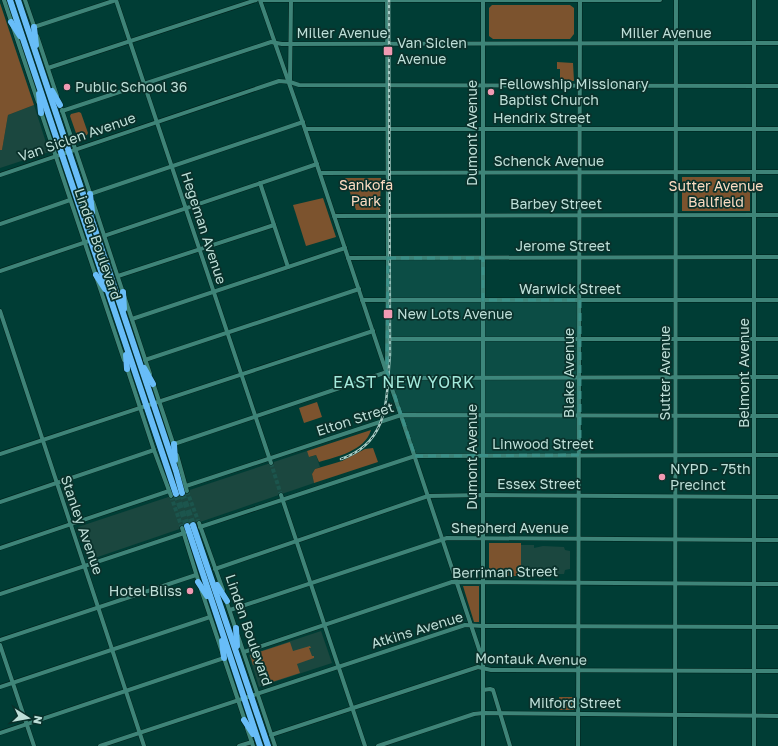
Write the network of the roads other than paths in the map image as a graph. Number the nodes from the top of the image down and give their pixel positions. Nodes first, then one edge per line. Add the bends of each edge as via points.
1 (4, 0) edge
2 (10, 0) edge
3 (18, 0) edge
4 (25, 0) edge
5 (116, 0) edge
6 (256, 0) edge
7 (260, 0) edge
8 (291, 0) edge
9 (387, 0) edge
10 (483, 0) edge
11 (580, 0) edge
12 (660, 0) edge
13 (676, 0) edge
14 (754, 0) edge
15 (11, 22) junction
16 (34, 27) junction
17 (130, 42) junction
18 (276, 43) junction
19 (291, 44) junction
20 (387, 44) junction
21 (483, 44) junction
22 (580, 44) junction
23 (676, 44) junction
24 (754, 44) junction
25 (778, 44) edge
26 (26, 46) junction
27 (37, 55) junction
28 (48, 68) junction
29 (37, 80) junction
30 (46, 81) junction
31 (290, 82) junction
32 (144, 83) junction
33 (388, 86) junction
34 (483, 86) junction
35 (580, 86) junction
36 (676, 86) junction
37 (754, 86) junction
38 (778, 86) edge
39 (61, 108) junction
40 (41, 113) junction
41 (156, 122) junction
42 (303, 122) junction
43 (305, 129) junction
44 (387, 129) junction
45 (483, 129) junction
46 (580, 129) junction
47 (676, 129) junction
48 (755, 129) junction
49 (778, 129) edge
50 (72, 150) junction
51 (59, 155) junction
52 (317, 164) junction
53 (172, 166) junction
54 (320, 172) junction
55 (387, 172) junction
56 (483, 172) junction
57 (580, 172) junction
58 (676, 172) junction
59 (755, 172) junction
60 (778, 172) edge
61 (0, 175) edge
62 (260, 183) junction
63 (90, 194) junction
64 (70, 200) junction
65 (186, 208) junction
66 (388, 215) junction
67 (483, 215) junction
68 (580, 215) junction
69 (676, 215) junction
70 (755, 215) junction
71 (778, 215) edge
72 (334, 216) junction
73 (0, 224) edge
74 (93, 224) junction
75 (274, 225) junction
76 (101, 237) junction
77 (88, 241) junction
78 (345, 248) junction
79 (199, 250) junction
80 (755, 257) junction
81 (778, 257) edge
82 (348, 258) junction
83 (388, 258) junction
84 (483, 258) junction
85 (580, 258) junction
86 (676, 258) junction
87 (288, 267) junction
88 (0, 271) edge
89 (96, 276) junction
90 (118, 276) junction
91 (359, 289) junction
92 (213, 291) junction
93 (123, 292) junction
94 (110, 298) junction
95 (362, 300) junction
96 (388, 300) junction
97 (483, 300) junction
98 (580, 300) junction
99 (676, 300) junction
100 (755, 300) junction
101 (778, 300) edge
102 (0, 311) edge
103 (125, 318) junction
104 (132, 319) junction
105 (373, 331) junction
106 (227, 333) junction
107 (388, 339) junction
108 (483, 339) junction
109 (580, 339) junction
110 (676, 339) junction
111 (754, 339) junction
112 (778, 339) edge
113 (124, 341) junction
114 (138, 357) junction
115 (145, 360) junction
116 (128, 369) junction
117 (387, 372) junction
118 (241, 375) junction
119 (755, 377) junction
120 (778, 377) edge
121 (389, 378) junction
122 (483, 378) junction
123 (580, 378) junction
124 (676, 378) junction
125 (153, 384) junction
126 (156, 402) junction
127 (143, 407) junction
128 (401, 415) junction
129 (255, 416) junction
130 (483, 416) junction
131 (580, 416) junction
132 (676, 416) junction
133 (755, 416) junction
134 (778, 416) edge
135 (42, 440) junction
136 (174, 444) junction
137 (154, 450) junction
138 (0, 454) edge
139 (484, 455) junction
140 (580, 455) junction
141 (676, 455) junction
142 (755, 455) junction
143 (778, 455) edge
144 (415, 456) junction
145 (269, 458) junction
146 (271, 463) tunnel mouth
147 (176, 471) junction
148 (56, 483) junction
149 (186, 486) junction
150 (177, 493) junction
151 (484, 495) junction
152 (428, 496) junction
153 (580, 496) junction
154 (676, 496) junction
155 (754, 496) junction
156 (282, 497) junction
157 (778, 497) edge
158 (0, 502) edge
159 (70, 524) junction
160 (192, 526) junction
161 (184, 533) junction
162 (483, 538) junction
163 (580, 539) junction
164 (676, 539) junction
165 (442, 540) junction
166 (754, 540) junction
167 (778, 540) edge
168 (297, 541) junction
169 (0, 548) edge
170 (84, 566) junction
171 (213, 571) junction
172 (197, 578) junction
173 (457, 582) junction
174 (483, 582) junction
175 (311, 583) junction
176 (579, 583) junction
177 (676, 583) junction
178 (754, 583) junction
179 (778, 584) edge
180 (0, 594) edge
181 (227, 601) joint
182 (213, 605) junction
183 (98, 608) junction
184 (230, 610) junction
185 (210, 617) junction
186 (325, 625) junction
187 (471, 625) junction
188 (483, 626) junction
189 (579, 627) junction
190 (675, 627) junction
191 (754, 627) junction
192 (236, 628) junction
193 (778, 628) edge
194 (221, 629) junction
195 (0, 640) edge
196 (0, 644) edge
197 (112, 649) junction
198 (244, 652) junction
199 (238, 657) junction
200 (224, 658) junction
201 (483, 659) junction
202 (339, 666) junction
203 (483, 669) junction
204 (579, 671) junction
205 (675, 671) junction
206 (754, 671) junction
207 (778, 671) edge
208 (13, 682) junction
209 (0, 687) edge
210 (483, 690) junction
211 (126, 691) junction
212 (258, 693) junction
213 (251, 696) junction
214 (241, 699) junction
215 (352, 708) junction
216 (483, 713) junction
217 (500, 714) junction
218 (579, 714) junction
219 (675, 715) junction
220 (754, 716) junction
221 (778, 716) edge
222 (244, 720) joint
223 (27, 724) junction
224 (0, 733) edge
225 (140, 733) junction
226 (271, 735) junction
227 (256, 745) edge
228 (34, 746) edge
229 (100, 746) edge
230 (144, 746) edge
231 (239, 746) edge
232 (268, 746) edge
233 (274, 746) edge
234 (365, 746) edge
235 (378, 746) edge
236 (483, 746) edge
237 (510, 746) edge
238 (578, 746) edge
239 (675, 746) edge
240 (754, 746) edge

1 - 15 street, Linden Boulevard
2 - 26 highway, Linden Boulevard
3 - 27 highway, Linden Boulevard
4 - 16 street, Linden Boulevard
5 - 16 street
5 - 17 street, Hegeman Avenue
6 - 17 street
7 - 8 street
7 - 18 street
8 - 9 street
8 - 19 street
9 - 10 street
9 - 20 street
10 - 11 street
10 - 21 street, Dumont Avenue
11 - 12 street
11 - 22 street, Blake Avenue
13 - 23 street, Sutter Avenue
14 - 24 street, Belmont Avenue
15 - 26 highway
15 - 40 street, Linden Boulevard
16 - 27 highway
16 - 28 street, Linden Boulevard
17 - 28 street
17 - 32 street, Hegeman Avenue
18 - 19 street, Miller Avenue
18 - 31 street
18 - 32 street, Miller Avenue via 270,42
19 - 20 street, Miller Avenue
19 - 31 street
20 - 21 street, Miller Avenue
20 - 33 street
21 - 22 street, Miller Avenue
21 - 34 street, Dumont Avenue
22 - 23 street, Miller Avenue
22 - 35 street, Blake Avenue
23 - 24 street, Miller Avenue
23 - 36 street, Sutter Avenue
24 - 25 street, Miller Avenue
24 - 37 street, Belmont Avenue
26 - 29 highway, Linden Boulevard
27 - 30 highway, Linden Boulevard
28 - 39 street, Linden Boulevard
29 - 40 highway
29 - 51 highway, Linden Boulevard
30 - 39 highway
30 - 50 highway, Linden Boulevard
31 - 33 street, Van Siclen Avenue via 299,86
31 - 41 street, Van Siclen Avenue via 279,81
31 - 42 street
32 - 39 street, Miller Avenue
32 - 41 street, Hegeman Avenue
33 - 34 street, Van Siclen Avenue
33 - 44 street
34 - 35 street, Van Siclen Avenue
34 - 45 street, Dumont Avenue
35 - 36 street, Van Siclen Avenue
35 - 46 street, Blake Avenue
36 - 37 street, Van Siclen Avenue
36 - 47 street, Sutter Avenue
37 - 38 street, Van Siclen Avenue
37 - 48 street, Belmont Avenue
39 - 50 street, Linden Boulevard
40 - 51 street, Linden Boulevard
41 - 50 street, Van Siclen Avenue
41 - 53 street, Hegeman Avenue
42 - 43 street
42 - 53 street
43 - 44 street, Hendrix Street
43 - 52 street
44 - 45 street, Hendrix Street
44 - 55 street
45 - 46 street, Hendrix Street
45 - 56 street, Dumont Avenue
46 - 47 street, Hendrix Street
46 - 57 street, Blake Avenue
47 - 48 street, Hendrix Street
47 - 58 street, Sutter Avenue
48 - 49 street, Hendrix Street
48 - 59 street, Belmont Avenue
50 - 51 street, Van Siclen Avenue
50 - 63 street, Linden Boulevard
50 - 74 highway, Linden Boulevard
51 - 61 street, Van Siclen Avenue
51 - 64 street, Linden Boulevard
51 - 77 highway, Linden Boulevard
52 - 54 street
52 - 62 street
53 - 63 street
53 - 65 street, Hegeman Avenue
54 - 55 street, Schenck Avenue
54 - 72 street
55 - 56 street, Schenck Avenue
55 - 66 street
56 - 57 street, Schenck Avenue
56 - 67 street, Dumont Avenue
57 - 58 street, Schenck Avenue
57 - 68 street, Blake Avenue
58 - 59 street, Schenck Avenue
58 - 69 street, Sutter Avenue
59 - 60 street, Schenck Avenue
59 - 70 street, Belmont Avenue
62 - 65 street
62 - 75 street
63 - 74 highway
63 - 76 street, Linden Boulevard
64 - 73 street
64 - 77 street, Linden Boulevard
65 - 76 street
65 - 79 street, Hegeman Avenue
66 - 67 street, Barbey Street
66 - 72 street, Barbey Street
66 - 83 street
67 - 68 street, Barbey Street
67 - 84 street, Dumont Avenue
68 - 69 street, Barbey Street
68 - 85 street, Blake Avenue
69 - 70 street, Barbey Street
69 - 86 street, Sutter Avenue
70 - 71 street, Barbey Street
70 - 80 street, Belmont Avenue
72 - 78 street
74 - 76 highway, Linden Boulevard
75 - 79 street
75 - 87 street
76 - 77 street
76 - 90 street, Linden Boulevard
76 - 103 highway, Linden Boulevard
77 - 88 street
77 - 89 street, Linden Boulevard
77 - 94 highway, Linden Boulevard
78 - 82 street
78 - 87 street
79 - 90 street
79 - 92 street, Hegeman Avenue
80 - 81 street, Jerome Street
80 - 86 street, Jerome Street
80 - 100 street, Belmont Avenue
82 - 83 street, Jerome Street
82 - 91 street
83 - 84 street, Jerome Street
83 - 96 street
84 - 85 street, Jerome Street
84 - 97 street, Dumont Avenue
85 - 86 street, Jerome Street
85 - 98 street, Blake Avenue
86 - 99 street, Sutter Avenue
87 - 92 street
89 - 94 highway
89 - 116 street, Linden Boulevard
90 - 93 street, Linden Boulevard
91 - 95 street
91 - 106 street
92 - 104 street
92 - 106 street, Hegeman Avenue
93 - 103 highway
93 - 104 street, Linden Boulevard
94 - 113 highway, Linden Boulevard
95 - 96 street, Warwick Street
95 - 105 street
96 - 97 street, Warwick Street
96 - 107 street
97 - 98 street, Warwick Street
97 - 108 street, Dumont Avenue
98 - 99 street, Warwick Street
98 - 109 street, Blake Avenue
99 - 100 street, Warwick Street
99 - 110 street, Sutter Avenue
100 - 101 street, Warwick Street
100 - 111 street, Belmont Avenue
102 - 135 street, Stanley Avenue
103 - 114 highway, Linden Boulevard
104 - 115 street, Linden Boulevard
105 - 117 street
105 - 118 street
106 - 115 street
106 - 118 street, Hegeman Avenue
107 - 108 street
107 - 117 street
108 - 109 street
108 - 122 street, Dumont Avenue
109 - 110 street
109 - 123 street, Blake Avenue
110 - 111 street
110 - 124 street, Sutter Avenue
111 - 112 street
111 - 119 street, Belmont Avenue
113 - 116 highway
113 - 127 highway, Linden Boulevard
114 - 125 highway
114 - 126 highway, Linden Boulevard
115 - 125 street, Linden Boulevard
116 - 127 street, Linden Boulevard
117 - 121 street
117 - 129 street
118 - 126 street
118 - 129 street, Hegeman Avenue
119 - 120 street
119 - 124 street
119 - 133 street, Belmont Avenue
121 - 122 street
121 - 128 street
122 - 123 street
122 - 130 street, Dumont Avenue
123 - 124 street
123 - 131 street, Blake Avenue
124 - 132 street, Sutter Avenue
125 - 126 street, Linden Boulevard
126 - 127 street
126 - 136 street, Linden Boulevard
126 - 147 highway, Linden Boulevard
127 - 135 street
127 - 137 street, Linden Boulevard
127 - 150 highway, Linden Boulevard
128 - 130 street, Elton Street
128 - 144 street
128 - 145 street, Elton Street
129 - 136 street
129 - 145 street, Hegeman Avenue
130 - 131 street, Elton Street
130 - 139 street, Dumont Avenue
131 - 132 street, Elton Street
131 - 140 street, Blake Avenue
132 - 133 street, Elton Street
132 - 141 street, Sutter Avenue
133 - 134 street, Elton Street
133 - 142 street, Belmont Avenue
135 - 138 street
135 - 148 street, Stanley Avenue
136 - 147 highway
136 - 149 street, Linden Boulevard
137 - 148 street
137 - 150 street, Linden Boulevard
139 - 140 street, Linwood Street
139 - 144 street, Linwood Street
139 - 151 street, Dumont Avenue
140 - 141 street, Linwood Street
140 - 153 street, Blake Avenue
141 - 142 street, Linwood Street
141 - 154 street, Sutter Avenue
142 - 143 street, Linwood Street
142 - 155 street, Belmont Avenue
144 - 152 street
144 - 156 street, Linwood Street
145 - 146 street, Hegeman Avenue
145 - 149 street, Elton Street
147 - 150 highway, Linden Boulevard
148 - 158 street
148 - 159 street, Stanley Avenue
149 - 150 street, Linden Boulevard
150 - 159 street
151 - 152 street, Essex Street
151 - 153 street, Essex Street
151 - 162 street, Dumont Avenue
152 - 165 street
152 - 168 street, Essex Street
153 - 154 street, Essex Street
153 - 163 street, Blake Avenue
154 - 155 street, Essex Street
154 - 164 street, Sutter Avenue
155 - 157 street, Essex Street
155 - 166 street, Belmont Avenue
156 - 160 street, Linwood Street
156 - 168 street
159 - 169 street
159 - 170 street, Stanley Avenue
160 - 161 street, Linden Boulevard
160 - 171 highway, Linden Boulevard
160 - 182 highway, Linden Boulevard
161 - 170 street
161 - 172 street, Linden Boulevard
162 - 163 street, Shepherd Avenue
162 - 165 street, Shepherd Avenue
162 - 174 street, Dumont Avenue
163 - 164 street, Shepherd Avenue
163 - 176 street, Blake Avenue
164 - 166 street, Shepherd Avenue
164 - 177 street, Sutter Avenue
165 - 173 street
165 - 175 street, Shepherd Avenue
166 - 167 street, Shepherd Avenue
166 - 178 street, Belmont Avenue
168 - 171 street, Essex Street
168 - 175 street
170 - 180 street
170 - 183 street, Stanley Avenue
171 - 181 highway
171 - 199 highway, Linden Boulevard
172 - 182 highway
172 - 183 street
172 - 185 street, Linden Boulevard
173 - 174 street, Berriman Street
173 - 186 street, Berriman Street
173 - 187 street
174 - 176 street, Berriman Street
174 - 188 street, Dumont Avenue
175 - 184 street, Shepherd Avenue
175 - 186 street
176 - 177 street, Berriman Street
176 - 189 street, Blake Avenue
177 - 178 street, Berriman Street
177 - 190 street, Sutter Avenue
178 - 179 street, Berriman Street
178 - 191 street, Belmont Avenue
181 - 184 street, Linden Boulevard
182 - 194 highway, Linden Boulevard
183 - 195 street
183 - 197 street, Stanley Avenue
184 - 192 street, Linden Boulevard
185 - 197 street
185 - 200 street, Linden Boulevard
186 - 198 street, Berriman Street
186 - 202 street
187 - 188 street, Atkins Avenue
187 - 201 street
187 - 202 street, Atkins Avenue
188 - 189 street, Atkins Avenue
188 - 201 street, Dumont Avenue
189 - 190 street, Atkins Avenue
189 - 204 street, Blake Avenue
190 - 191 street, Atkins Avenue
190 - 205 street, Sutter Avenue
191 - 193 street, Atkins Avenue
191 - 206 street, Belmont Avenue
192 - 198 street, Linden Boulevard
192 - 199 highway
194 - 200 highway
194 - 214 highway, Linden Boulevard
196 - 208 street
197 - 208 street
197 - 211 street, Stanley Avenue
198 - 212 street, Linden Boulevard
199 - 213 highway, Linden Boulevard
200 - 211 street
200 - 214 street, Linden Boulevard
201 - 203 street, Dumont Avenue
202 - 212 street, Atkins Avenue
202 - 215 street
203 - 204 street, Montauk Avenue
203 - 210 street, Dumont Avenue
203 - 215 street, Montauk Avenue via 476,667
204 - 205 street, Montauk Avenue
204 - 218 street, Blake Avenue
205 - 206 street, Montauk Avenue
205 - 219 street, Sutter Avenue
206 - 207 street, Montauk Avenue
206 - 220 street, Belmont Avenue
208 - 209 street
208 - 223 street
210 - 216 street, Dumont Avenue
210 - 217 street via 493,690
211 - 223 street
211 - 225 street, Stanley Avenue
212 - 213 street, Atkins Avenue
212 - 226 street, Linden Boulevard
213 - 214 street, Atkins Avenue
213 - 232 highway, Linden Boulevard
214 - 222 street, Linden Boulevard
214 - 225 street, Atkins Avenue
214 - 227 highway, Linden Boulevard
215 - 226 street, Montauk Avenue
215 - 234 street
216 - 217 street, Milford Street
216 - 235 street, Milford Street
216 - 236 street, Dumont Avenue
217 - 218 street, Milford Street
217 - 237 street
218 - 219 street, Milford Street
218 - 238 street, Blake Avenue
219 - 220 street, Milford Street
219 - 239 street, Sutter Avenue
220 - 221 street, Milford Street
220 - 240 street, Belmont Avenue
222 - 227 highway
223 - 224 street
223 - 228 street
225 - 229 street, Atkins Avenue
225 - 230 street, Stanley Avenue
226 - 233 street, Linden Boulevard
227 - 231 street

